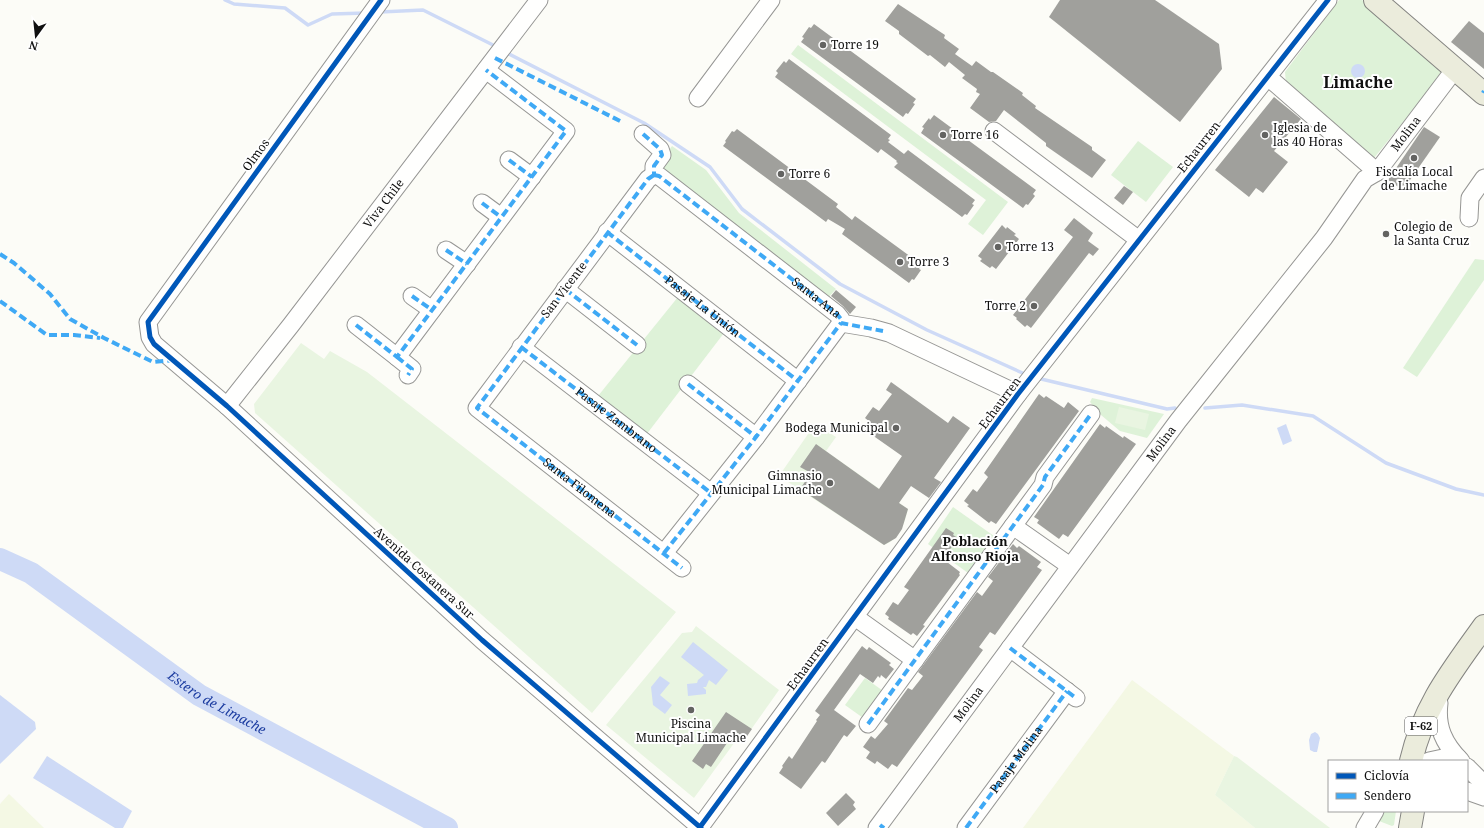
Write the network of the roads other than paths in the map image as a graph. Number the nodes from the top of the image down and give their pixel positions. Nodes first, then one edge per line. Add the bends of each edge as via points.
1 (539, 0) edge
2 (771, 0) edge
3 (1328, 0) edge
4 (1375, 0) edge
5 (375, 8) edge
6 (1455, 69) junction
7 (486, 70) junction
8 (1268, 77) junction
9 (1484, 92) edge
10 (698, 98) dead end
11 (994, 131) dead end
12 (643, 134) dead end
13 (509, 160) dead end
14 (1377, 172) junction
15 (654, 175) junction
16 (532, 177) junction
17 (1484, 178) edge
18 (482, 203) dead end
19 (502, 217) junction
20 (1469, 218) dead end
21 (607, 232) junction
22 (1140, 240) junction
23 (446, 250) dead end
24 (467, 264) junction
25 (565, 289) junction
26 (412, 296) dead end
27 (432, 310) junction
28 (148, 322) joint
29 (841, 323) junction
30 (356, 325) dead end
31 (637, 345) dead end
32 (521, 348) junction
33 (397, 357) junction
34 (408, 375) dead end
35 (798, 381) junction
36 (688, 384) dead end
37 (1023, 388) junction
38 (227, 406) junction
39 (477, 408) joint
40 (1091, 414) dead end
41 (756, 437) junction
42 (710, 493) junction
43 (1013, 526) junction
44 (664, 553) junction
45 (1070, 566) junction
46 (682, 568) dead end
47 (855, 617) junction
48 (1484, 626) edge
49 (1010, 648) junction
50 (915, 660) junction
51 (1459, 662) junction
52 (1439, 703) junction
53 (868, 724) dead end
54 (1411, 760) edge
55 (1425, 760) edge
56 (1434, 760) edge
57 (1452, 760) edge
58 (1460, 760) edge
59 (1468, 769) edge
60 (1484, 784) edge
61 (1468, 791) edge
62 (1484, 797) edge
63 (1374, 812) edge
64 (880, 827) edge
65 (701, 828) edge
66 (966, 828) edge
67 (1366, 828) edge

1 - 7 street, Viva Chile
2 - 10 street
3 - 8 street, Echaurren
4 - 6 main road
5 - 28 street, Olmos
6 - 9 main road
6 - 14 street, Molina
7 - 16 street via 566,131
7 - 38 street, Viva Chile
8 - 14 street
8 - 22 street, Echaurren
11 - 22 street
12 - 15 street via 660,149 662,155 654,166
13 - 16 street
14 - 45 street, Molina via 1365,179 1324,238 1178,421
15 - 21 street, San Vicente via 648,179
15 - 29 street, Santa Ana via 659,176 837,314
16 - 19 street
17 - 20 street via 1470,198
18 - 19 street
19 - 24 street
21 - 25 street, San Vicente
21 - 35 street, Pasaje La Unión
22 - 37 street, Echaurren
23 - 24 street
24 - 27 street
25 - 31 street
25 - 32 street, San Vicente
26 - 27 street
27 - 33 street
28 - 38 street, Avenida Costanera Sur via 150,337 154,344
29 - 35 street
29 - 37 street, Santa Ana via 889,333
30 - 33 street
32 - 39 street, San Vicente
32 - 42 street, Pasaje Zambrano
33 - 34 street via 412,369
35 - 41 street
36 - 41 street
37 - 47 street, Echaurren
38 - 65 street, Avenida Costanera Sur via 482,640
39 - 44 street, Santa Filomena
40 - 43 street
41 - 42 street
42 - 44 street
43 - 45 street
43 - 50 street
44 - 46 street, Santa Filomena
45 - 49 street, Molina
47 - 50 street
47 - 65 street, Echaurren
48 - 51 main road, F-62
49 - 64 street, Molina
49 - 66 street, Pasaje Molina via 1071,694
50 - 53 street
51 - 52 main road, F-62
51 - 54 main road, F-62 via 1428,711
52 - 55 main road, F-62
52 - 58 street via 1438,722 1441,731
56 - 57 street
59 - 60 street
61 - 62 street
63 - 67 street

